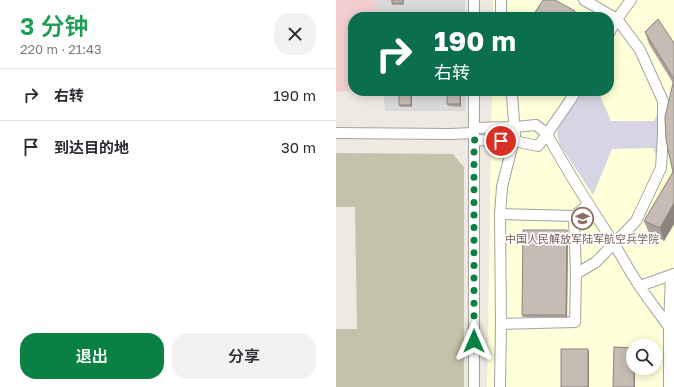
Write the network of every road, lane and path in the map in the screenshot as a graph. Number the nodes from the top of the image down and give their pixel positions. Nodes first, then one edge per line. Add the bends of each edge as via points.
1 (474, 0) edge
2 (501, 0) edge
3 (584, 0) edge
4 (631, 0) edge
5 (474, 12) edge
6 (501, 12) edge
7 (605, 12) edge
8 (614, 17) edge
9 (617, 19) junction
10 (614, 24) edge
11 (474, 96) edge
12 (512, 96) edge
13 (573, 96) edge
14 (515, 127) junction
15 (336, 133) edge
16 (474, 134) junction
17 (547, 134) junction
18 (514, 142) junction
19 (588, 204) junction
20 (500, 214) junction
21 (574, 216) junction
22 (614, 243) junction
23 (576, 274) junction
24 (672, 274) edge
25 (640, 286) junction
26 (501, 324) junction
27 (669, 327) junction
28 (671, 360) edge
29 (474, 387) edge
30 (500, 387) edge
31 (669, 387) edge

1 - 5 street
2 - 6 street
3 - 7 street
4 - 9 street
8 - 9 street
9 - 10 street
9 - 22 street via 640,50 663,101 663,134 662,168 636,221
11 - 16 street
12 - 14 street
13 - 17 street
14 - 16 street
14 - 17 street via 536,125
14 - 18 street
15 - 16 street
16 - 18 street
16 - 29 street
17 - 18 street via 538,146
17 - 19 street
18 - 20 street via 502,187
19 - 21 street
19 - 22 street
20 - 21 street
20 - 26 street
21 - 23 street
22 - 23 street via 596,262
22 - 25 street
23 - 26 street via 575,322
24 - 25 street
24 - 27 street
25 - 27 street
26 - 30 street
27 - 28 street
28 - 31 street

